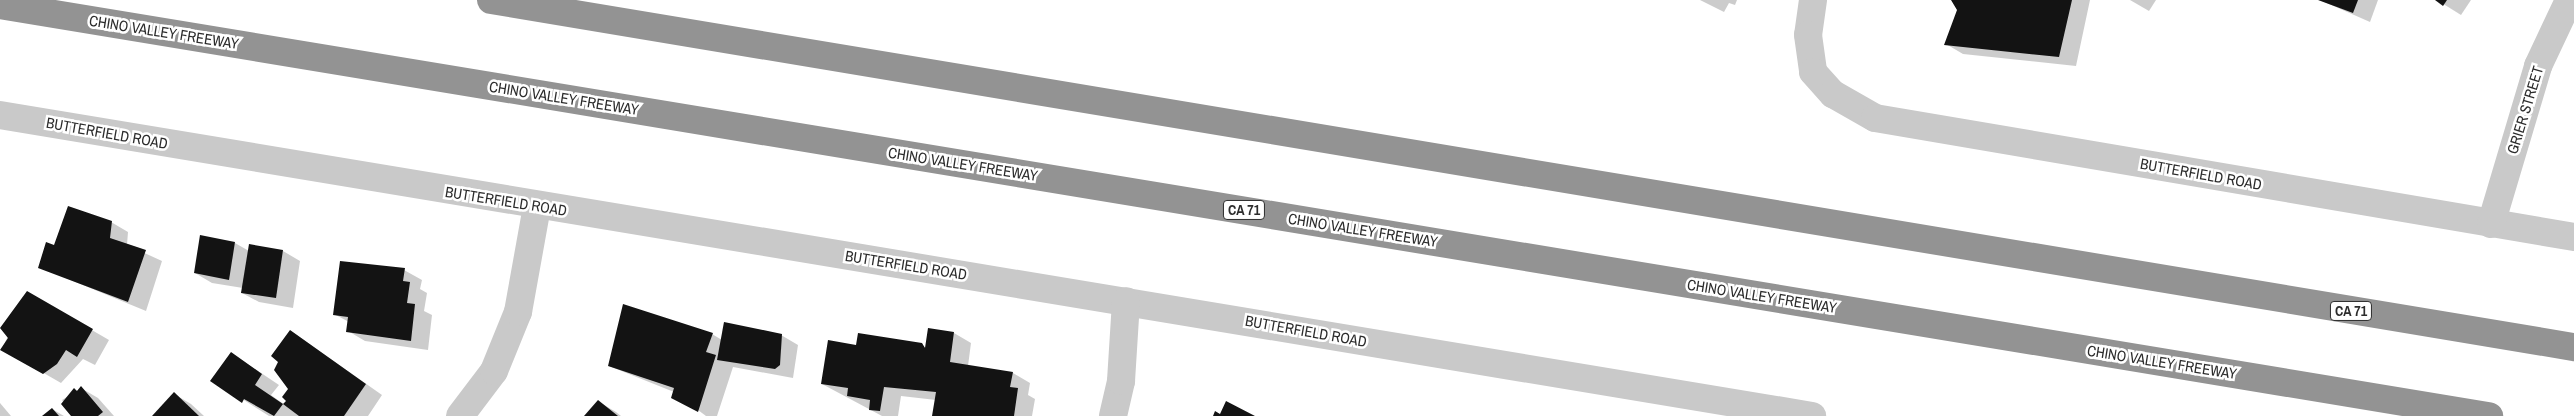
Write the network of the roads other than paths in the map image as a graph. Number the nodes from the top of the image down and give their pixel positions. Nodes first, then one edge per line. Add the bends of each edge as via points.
1 (491, 0) edge
2 (1814, 0) edge
3 (2569, 0) edge
4 (0, 5) edge
5 (0, 115) edge
6 (537, 206) junction
7 (2491, 224) junction
8 (2574, 237) edge
9 (1126, 301) junction
10 (2574, 347) edge
11 (1760, 412) edge
12 (460, 416) edge
13 (1113, 416) edge
14 (1812, 416) edge
15 (2489, 416) edge

1 - 10 highway, CA 71
2 - 7 street, BUTTERFIELD ROAD via 1808,35 1813,72 1833,94 1875,118
3 - 7 street, GRIER STREET via 2538,66
4 - 15 highway, CHINO VALLEY FREEWAY / CA 71
5 - 6 street, BUTTERFIELD ROAD
6 - 9 street, BUTTERFIELD ROAD
6 - 12 street via 518,312 494,371
7 - 8 street, BUTTERFIELD ROAD
9 - 11 street, BUTTERFIELD ROAD
9 - 13 street via 1121,381
11 - 14 street, BUTTERFIELD ROAD

